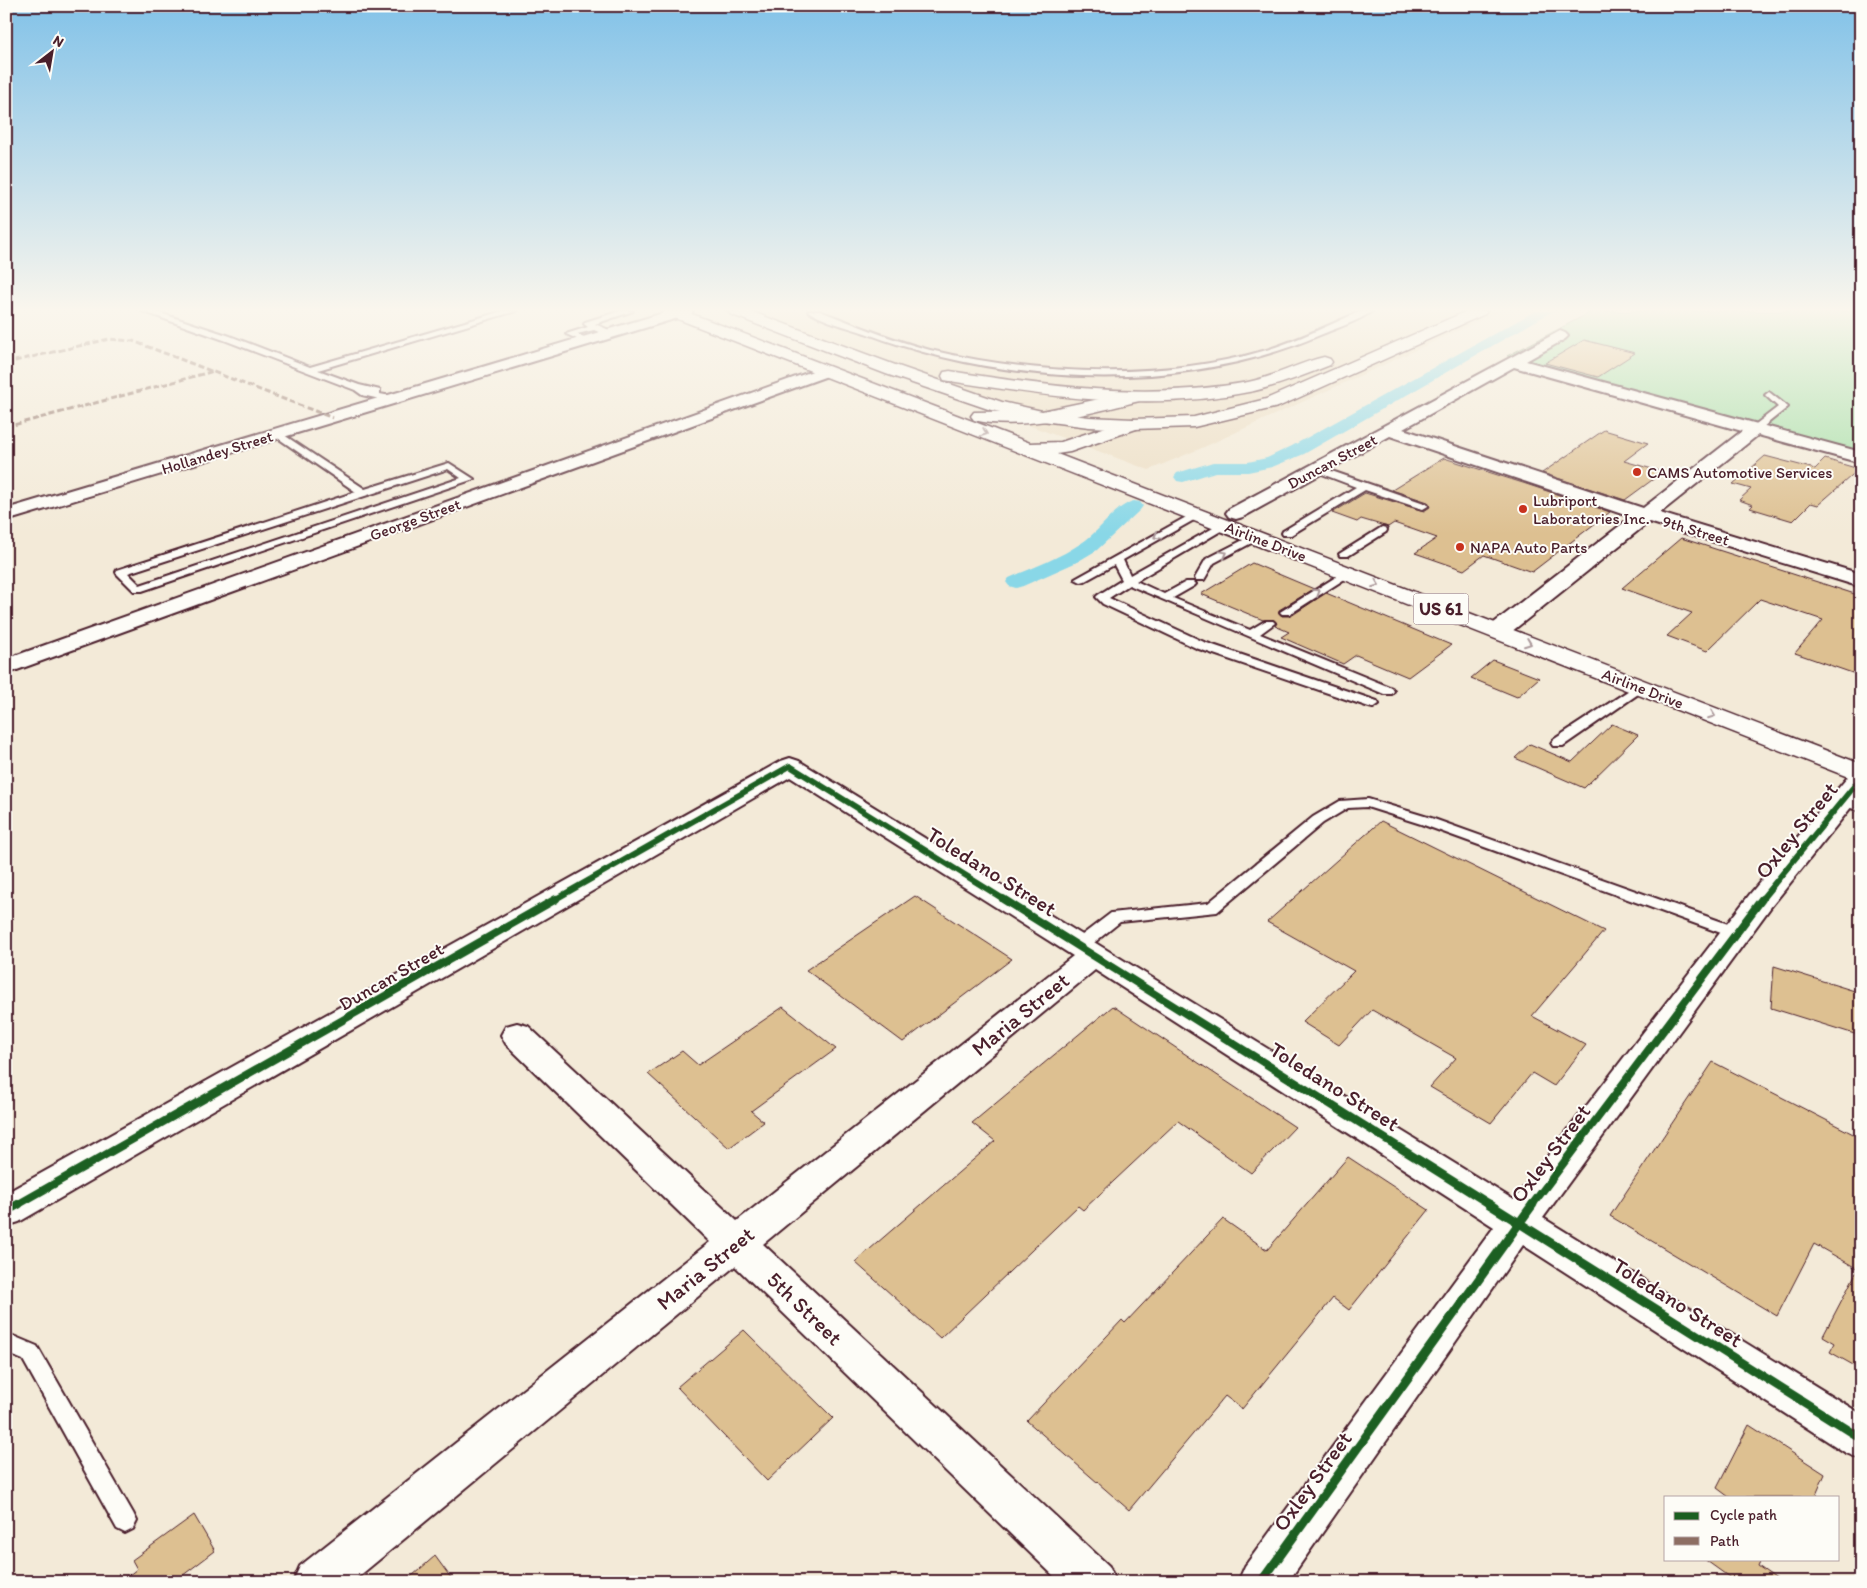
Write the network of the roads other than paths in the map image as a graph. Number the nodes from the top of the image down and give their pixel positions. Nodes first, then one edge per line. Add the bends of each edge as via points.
1 (351, 385) edge
2 (437, 385) edge
3 (788, 385) edge
4 (858, 385) edge
5 (899, 385) edge
6 (936, 385) edge
7 (1006, 385) edge
8 (1256, 385) edge
9 (1312, 385) edge
10 (1471, 385) edge
11 (1597, 385) edge
12 (1769, 395) dead end
13 (1133, 397) junction
14 (393, 400) junction
15 (980, 416) junction
16 (1042, 416) junction
17 (1133, 424) junction
18 (1756, 429) junction
19 (1390, 430) junction
20 (278, 434) junction
21 (1020, 448) junction
22 (1063, 448) junction
23 (1104, 453) junction
24 (1861, 458) edge
25 (1317, 469) junction
26 (1364, 486) junction
27 (364, 494) junction
28 (1424, 506) dead end
29 (1197, 514) junction
30 (1646, 514) junction
31 (6, 515) edge
32 (1231, 519) junction
33 (1382, 530) dead end
34 (1287, 532) junction
35 (1255, 537) junction
36 (1117, 559) junction
37 (1346, 564) junction
38 (1081, 579) dead end
39 (1128, 581) junction
40 (1861, 582) edge
41 (1164, 598) junction
42 (1286, 612) dead end
43 (1269, 623) dead end
44 (1505, 626) junction
45 (1251, 634) junction
46 (6, 667) edge
47 (1640, 687) junction
48 (1388, 691) dead end
49 (1373, 704) dead end
50 (1558, 743) dead end
51 (1861, 753) edge
52 (790, 766) joint
53 (1856, 790) edge
54 (1737, 933) junction
55 (1086, 950) junction
56 (517, 1035) dead end
57 (6, 1211) edge
58 (1519, 1222) junction
59 (737, 1243) junction
60 (6, 1343) edge
61 (1861, 1438) edge
62 (125, 1521) dead end
63 (316, 1582) edge
64 (1093, 1582) edge
65 (1261, 1582) edge

1 - 14 lane
2 - 14 street, Hollandey Street
3 - 46 street, George Street
4 -> 21 main road, Airline Drive / US 61
5 - 15 main road, Airline Drive / US 61
6 - 16 main road via 997,406
7 - 13 main road
8 - 13 main road via 1207,393
9 - 17 main road via 1272,403 1194,422
10 - 19 street, Duncan Street
11 - 18 street
12 - 18 lane via 1784,407
13 - 16 main road
14 - 20 street, Hollandey Street
15 - 16 main road
15 - 22 main road, Airline Drive / US 61
16 - 17 main road
17 - 23 main road
18 - 24 street
18 - 30 street
19 - 25 street, Duncan Street
19 - 30 street, 9th Street
20 - 27 lane
20 - 31 street, Hollandey Street
21 - 22 main road
21 - 29 main road, Airline Drive / US 61
22 - 23 main road, Airline Drive / US 61
22 - 23 main road
23 - 32 main road, Airline Drive / US 61
25 - 26 lane
25 - 32 street, Duncan Street
26 - 28 lane
26 - 34 lane
27 - 27 lane via 130,569 121,572 138,589 469,479 449,466
29 - 32 main road, Airline Drive / US 61
29 -> 36 lane
30 - 40 street, 9th Street
30 - 44 street
32 - 34 main road, Airline Drive / US 61
32 - 35 main road, Airline Drive / US 61
32 - 39 lane
33 - 37 lane
34 - 37 main road, Airline Drive / US 61
35 - 37 main road, Airline Drive / US 61
41 -> 35 lane via 1195,581 1210,562
36 - 38 lane
36 - 39 lane
42 -> 37 lane
37 - 44 main road, Airline Drive / US 61
39 - 41 lane
39 - 49 lane via 1102,597 1200,645
41 - 45 lane
43 - 45 lane
44 -> 47 main road, Airline Drive / US 61
44 - 51 main road, Airline Drive / US 61
45 - 48 lane
47 - 50 lane
47 -> 53 main road, Airline Drive / US 61
52 - 55 street, Toledano Street
52 - 57 street, Duncan Street
53 - 54 street, Oxley Street
54 - 55 lane via 1368,803 1345,804 1318,820 1212,908 1116,917
54 - 58 street, Oxley Street
55 - 58 street, Toledano Street
55 - 59 street, Maria Street
56 - 59 street, 5th Street
58 - 61 street, Toledano Street
58 - 65 street, Oxley Street
59 - 63 street, Maria Street
59 - 64 street, 5th Street
60 - 62 lane via 30,1353

